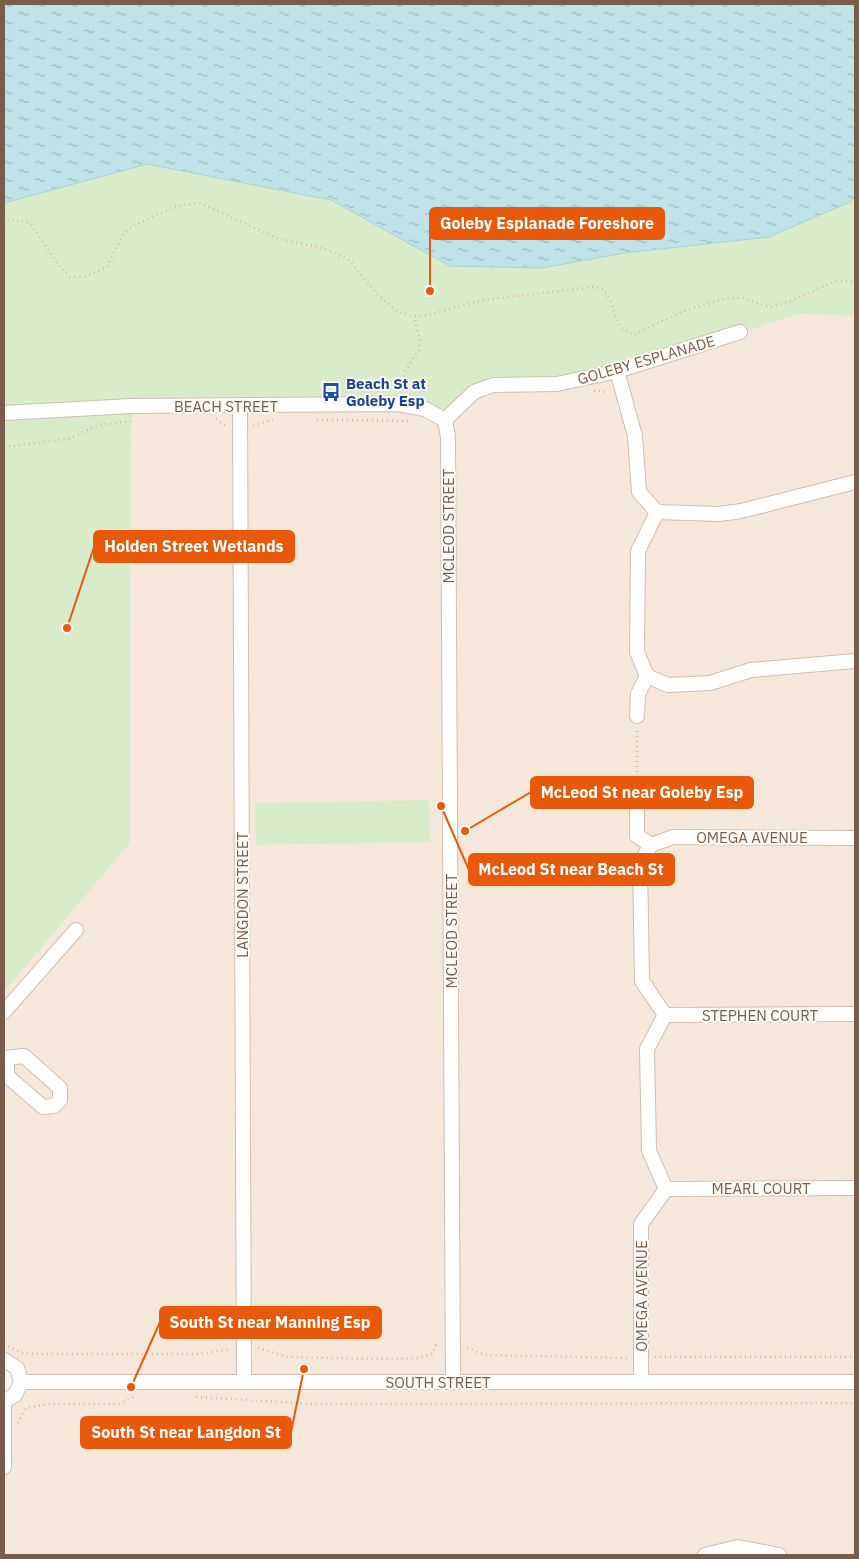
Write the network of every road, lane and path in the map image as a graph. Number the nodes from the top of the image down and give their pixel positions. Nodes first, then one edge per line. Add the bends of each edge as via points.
1 (4, 224) edge
2 (855, 282) edge
3 (414, 316) junction
4 (740, 332) dead end
5 (617, 371) junction
6 (397, 404) junction
7 (240, 407) junction
8 (4, 413) edge
9 (445, 420) junction
10 (855, 482) edge
11 (657, 512) junction
12 (855, 661) edge
13 (647, 676) junction
14 (638, 716) joint
15 (637, 786) joint
16 (855, 838) edge
17 (651, 845) junction
18 (76, 930) dead end
19 (4, 1012) edge
20 (855, 1014) edge
21 (665, 1016) junction
22 (855, 1188) edge
23 (666, 1189) junction
24 (4, 1344) edge
25 (453, 1344) junction
26 (244, 1349) junction
27 (855, 1357) edge
28 (641, 1358) junction
29 (4, 1360) edge
30 (21, 1382) junction
31 (244, 1382) junction
32 (453, 1382) junction
33 (641, 1382) junction
34 (855, 1382) edge
35 (141, 1394) dead end
36 (189, 1397) dead end
37 (4, 1401) edge
38 (855, 1403) edge
39 (4, 1423) edge
40 (4, 1467) edge
41 (705, 1555) edge
42 (779, 1555) edge

1 - 3 path via 10,220 30,223 70,277 84,277 107,267 124,233 137,224 176,206 200,203 279,238 322,248 350,260 376,293 398,312
2 - 3 path via 835,281 791,302 770,307 743,298 727,298 681,312 633,335 619,326 604,290 592,287 482,300
3 - 6 path via 419,336 418,350 405,372
4 - 5 street, GOLEBY ESPLANADE
5 - 9 street, GOLEBY ESPLANADE via 557,384 493,385 474,392
5 - 11 street via 635,436 639,492
6 - 7 street, BEACH STREET
6 - 9 street, BEACH STREET via 425,409
7 - 8 street, BEACH STREET via 131,406
7 - 26 street, LANGDON STREET
9 - 25 street, MCLEOD STREET via 448,447
10 - 11 street via 740,511 719,514
11 - 13 street via 638,551 637,652
12 - 13 street via 751,670 710,683 668,685
13 - 14 street via 638,694
14 - 15 path
15 - 17 street via 637,836
16 - 17 street, OMEGA AVENUE via 673,837
17 - 21 street via 640,863 642,981
18 - 19 street
20 - 21 street, STEPHEN COURT
21 - 23 street via 647,1049 649,1151
22 - 23 street, MEARL COURT
23 - 28 street, OMEGA AVENUE via 641,1224
24 - 26 path via 22,1353 42,1354 199,1354
25 - 26 path via 436,1345 432,1354 409,1358 288,1357 257,1348
25 - 28 path via 485,1355
25 - 32 street, MCLEOD STREET
26 - 31 street, LANGDON STREET
27 - 28 path
28 - 33 street, OMEGA AVENUE
29 - 30 street via 17,1368
30 - 31 street, SOUTH STREET
30 - 37 street via 15,1395
31 - 32 street, SOUTH STREET
32 - 33 street, SOUTH STREET
33 - 34 street, SOUTH STREET
35 - 39 path via 118,1404 49,1404 26,1408 19,1422
36 - 38 path via 312,1404
37 - 39 street
39 - 40 street
41 - 42 street via 738,1547

